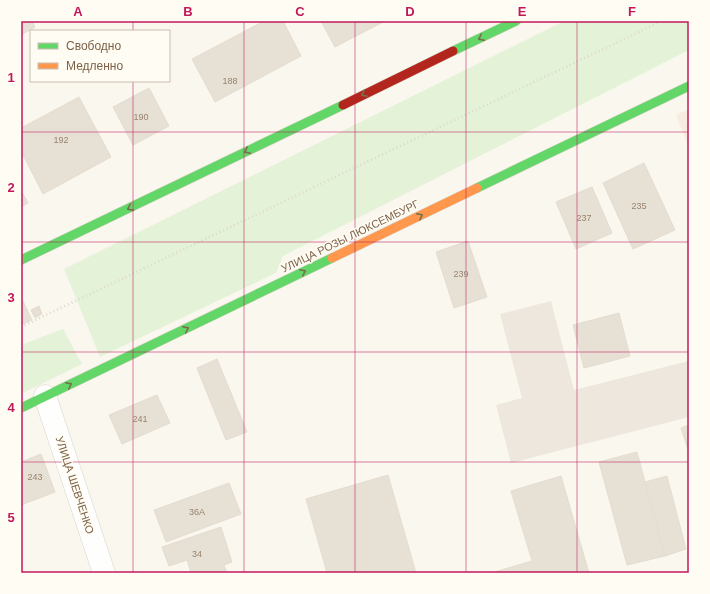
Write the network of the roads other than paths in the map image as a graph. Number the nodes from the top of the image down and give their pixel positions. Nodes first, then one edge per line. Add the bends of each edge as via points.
1 (516, 21) edge
2 (689, 86) edge
3 (21, 260) edge
4 (46, 396) junction
5 (21, 408) edge
6 (104, 573) edge

1 -> 3 main road
4 -> 2 main road, УЛИЦА РОЗЫ ЛЮКСЕМБУРГ
4 - 5 main road, УЛИЦА РОЗЫ ЛЮКСЕМБУРГ
4 - 6 street, УЛИЦА ШЕВЧЕНКО

